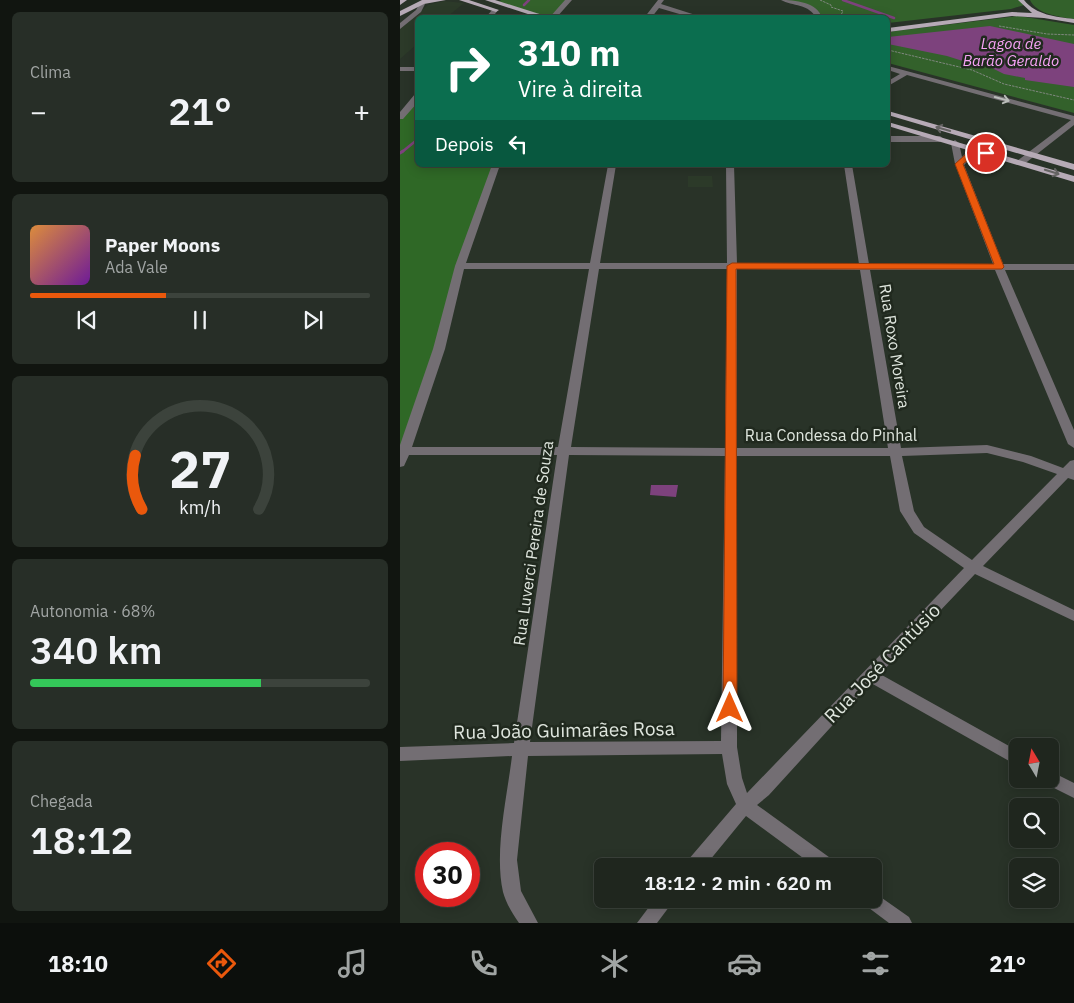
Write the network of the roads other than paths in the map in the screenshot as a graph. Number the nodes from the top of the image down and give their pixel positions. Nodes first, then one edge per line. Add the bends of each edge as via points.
1 (404, 0) edge
2 (443, 0) edge
3 (462, 0) edge
4 (488, 0) edge
5 (569, 0) edge
6 (784, 0) edge
7 (475, 1) edge
8 (424, 2) edge
9 (1022, 2) edge
10 (400, 3) edge
11 (659, 3) edge
12 (498, 4) edge
13 (400, 14) edge
14 (490, 15) edge
15 (518, 15) edge
16 (539, 15) edge
17 (553, 15) edge
18 (649, 15) edge
19 (693, 15) edge
20 (819, 15) edge
21 (1045, 16) junction
22 (1074, 21) edge
23 (890, 24) edge
24 (400, 27) edge
25 (890, 30) edge
26 (400, 69) edge
27 (415, 69) edge
28 (890, 69) edge
29 (906, 73) junction
30 (890, 83) edge
31 (415, 100) edge
32 (890, 115) edge
33 (400, 117) edge
34 (1074, 119) edge
35 (890, 125) edge
36 (890, 136) edge
37 (890, 138) edge
38 (940, 139) junction
39 (955, 144) junction
40 (986, 153) junction
41 (1032, 154) junction
42 (1020, 163) junction
43 (959, 164) junction
44 (495, 167) edge
45 (612, 167) edge
46 (730, 167) edge
47 (848, 167) edge
48 (1074, 167) edge
49 (1074, 179) edge
50 (594, 265) junction
51 (460, 266) junction
52 (732, 266) junction
53 (865, 266) junction
54 (1074, 266) edge
55 (999, 267) junction
56 (1074, 444) edge
57 (564, 450) junction
58 (730, 451) junction
59 (894, 452) junction
60 (402, 457) edge
61 (1071, 471) edge
62 (974, 568) junction
63 (1074, 616) edge
64 (869, 675) junction
65 (729, 747) junction
66 (521, 749) junction
67 (400, 754) edge
68 (1009, 754) edge
69 (1059, 783) edge
70 (1074, 791) edge
71 (746, 805) junction
72 (701, 858) edge
73 (816, 858) edge
74 (882, 907) edge
75 (658, 908) edge
76 (530, 923) edge
77 (646, 923) edge
78 (903, 923) edge

1 - 10 main road
2 - 8 main road
3 - 7 main road
4 - 12 main road
5 - 17 street
6 - 20 street via 814,10
7 - 12 main road
8 - 13 main road
8 - 24 street via 419,11
9 - 21 main road
9 - 23 main road via 1011,9
11 - 18 street
11 - 19 street
12 - 14 street
12 - 15 main road
12 - 16 main road
21 - 22 main road
21 - 25 main road via 1012,14
26 - 27 street
28 - 29 street
29 - 30 street
29 -> 34 street
31 - 33 street
41 -> 32 main road
34 - 41 street
35 - 36 street via 895,132
35 - 38 main road
37 - 38 street
38 - 39 main road
39 - 40 main road
39 - 43 street
40 - 42 main road
40 - 43 street via 968,156
41 - 42 street
41 - 48 main road
42 -> 49 main road
43 - 55 street
44 - 51 street
45 - 50 street, Rua Luverci Pereira de Souza
46 - 52 street
47 - 53 street, Rua Roxo Moreira
50 - 51 street
50 - 52 street
50 - 57 street, Rua Luverci Pereira de Souza
51 - 60 street via 439,349
52 - 53 street
52 - 58 street
53 - 55 street
53 - 59 street, Rua Roxo Moreira
54 - 55 street
55 - 56 street
57 - 58 street, Rua Condessa do Pinhal
57 - 60 street, Rua Condessa do Pinhal
57 - 66 street, Rua Luverci Pereira de Souza
58 - 59 street, Rua Condessa do Pinhal
58 - 65 street
59 - 61 street, Rua Condessa do Pinhal via 986,449
59 - 62 street, Rua Roxo Moreira via 907,511 919,530
61 - 62 street, Rua José Cantúsio
62 - 63 street, Rua Roxo Moreira
62 - 64 street, Rua José Cantúsio
64 - 68 street
64 - 71 street, Rua José Cantúsio
65 - 66 street, Rua João Guimarães Rosa
65 - 71 street via 737,792
66 - 67 street, Rua João Guimarães Rosa
66 - 76 street, Rua Luverci Pereira de Souza via 508,860 516,903
69 - 70 street
71 - 72 street, Rua José Cantúsio
71 - 73 street
74 - 78 street
75 - 77 street

